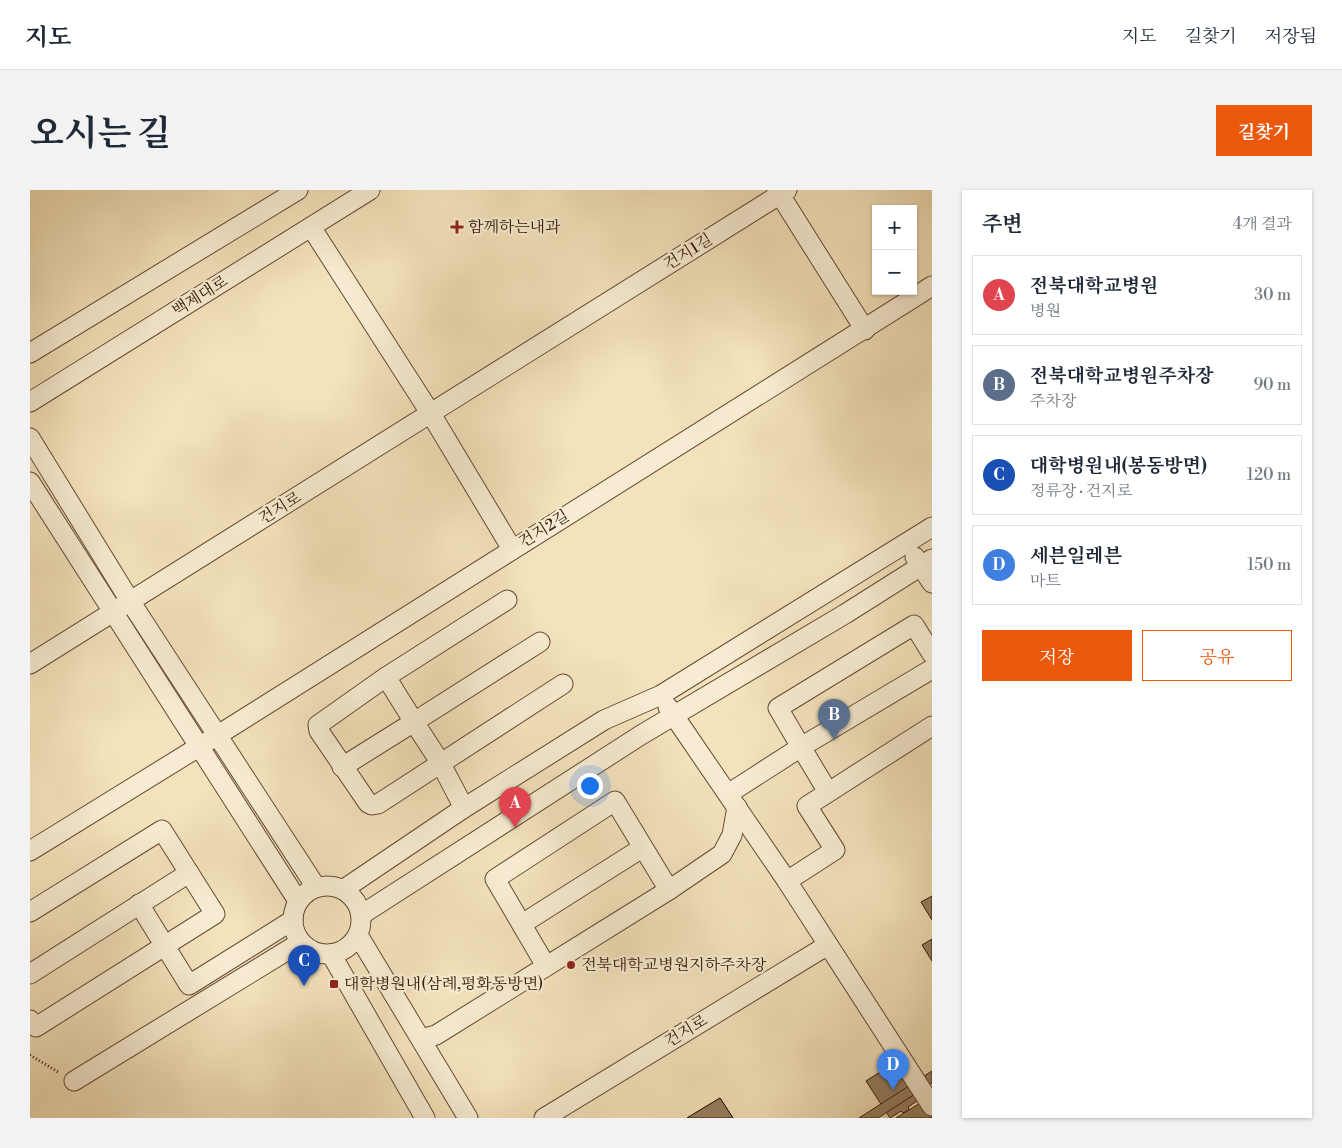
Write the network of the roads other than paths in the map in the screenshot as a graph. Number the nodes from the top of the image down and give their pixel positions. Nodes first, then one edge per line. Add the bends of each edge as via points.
1 (370, 190) edge
2 (292, 192) edge
3 (782, 192) edge
4 (311, 227) junction
5 (932, 286) edge
6 (865, 330) junction
7 (30, 353) edge
8 (30, 402) edge
9 (431, 414) junction
10 (30, 438) edge
11 (30, 482) edge
12 (932, 527) edge
13 (905, 544) junction
14 (512, 549) junction
15 (926, 563) edge
16 (932, 583) edge
17 (507, 600) dead end
18 (130, 601) junction
19 (114, 612) junction
20 (540, 642) dead end
21 (932, 654) edge
22 (30, 664) edge
23 (932, 669) edge
24 (386, 677) junction
25 (563, 684) dead end
26 (661, 695) junction
27 (674, 716) junction
28 (414, 722) junction
29 (932, 726) edge
30 (218, 736) junction
31 (199, 747) junction
32 (801, 748) junction
33 (440, 762) junction
34 (342, 767) junction
35 (828, 792) junction
36 (733, 800) junction
37 (464, 808) junction
38 (642, 848) junction
39 (30, 851) edge
40 (189, 873) junction
41 (788, 881) junction
42 (316, 887) junction
43 (344, 889) junction
44 (669, 890) junction
45 (298, 901) junction
46 (139, 904) junction
47 (30, 912) edge
48 (361, 915) junction
49 (293, 920) junction
50 (522, 924) junction
51 (358, 935) junction
52 (301, 942) junction
53 (828, 944) junction
54 (166, 946) junction
55 (331, 954) junction
56 (546, 966) junction
57 (30, 974) edge
58 (189, 985) junction
59 (201, 1004) junction
60 (30, 1020) edge
61 (421, 1039) junction
62 (74, 1081) road end
63 (932, 1106) edge
64 (425, 1118) edge
65 (468, 1118) edge
66 (544, 1118) edge

1 - 4 street, 백제대로
2 - 7 street
3 - 6 street, 건지1길
3 - 9 street, 건지1길
4 - 8 street, 백제대로
4 - 9 street, 건지2길
5 - 6 street
6 - 14 street, 건지2길
9 - 14 street, 건지2길
9 - 18 street, 건지로
10 - 18 street
11 - 19 street
12 - 13 street
13 - 15 street
13 - 26 street
14 - 30 street
15 - 16 street
15 - 27 street
17 - 24 street
18 - 19 street, 건지로
18 - 30 street
19 - 22 street, 건지로
19 - 31 street
20 - 28 street
21 - 32 street via 914,625 778,708
23 - 32 street
24 - 28 street
24 - 34 street via 318,725
25 - 33 street
26 - 27 street
26 - 37 street via 604,720
27 - 36 street
27 - 48 street
28 - 33 street
28 - 34 street
29 - 35 street
30 - 31 street
30 - 42 street
31 - 39 street
31 - 45 street
32 - 35 street
32 - 36 street
33 - 34 street via 372,805
33 - 37 street
35 - 41 street via 807,806 835,850
36 - 41 street
36 - 44 street via 732,835 722,854
37 - 43 street
38 - 44 street
38 - 50 street
38 - 50 street via 615,801 495,879
40 - 46 street
40 - 47 street via 162,830
40 - 54 street via 215,914
41 - 53 street
42 - 43 street via 327,885
42 - 45 street
43 - 48 street via 358,903
44 - 56 street
45 - 49 street
46 - 54 street
46 - 57 street
48 - 51 street
49 - 52 street
49 - 58 street
50 - 56 street
51 - 55 street via 350,945
51 - 61 street
52 - 55 street via 310,950
52 - 59 street
53 - 63 street
53 - 66 street, 건지로
54 - 58 street
54 - 60 street via 36,1027
55 - 64 street
56 - 61 street via 436,1035
58 - 59 street
59 - 62 street
61 - 65 street

